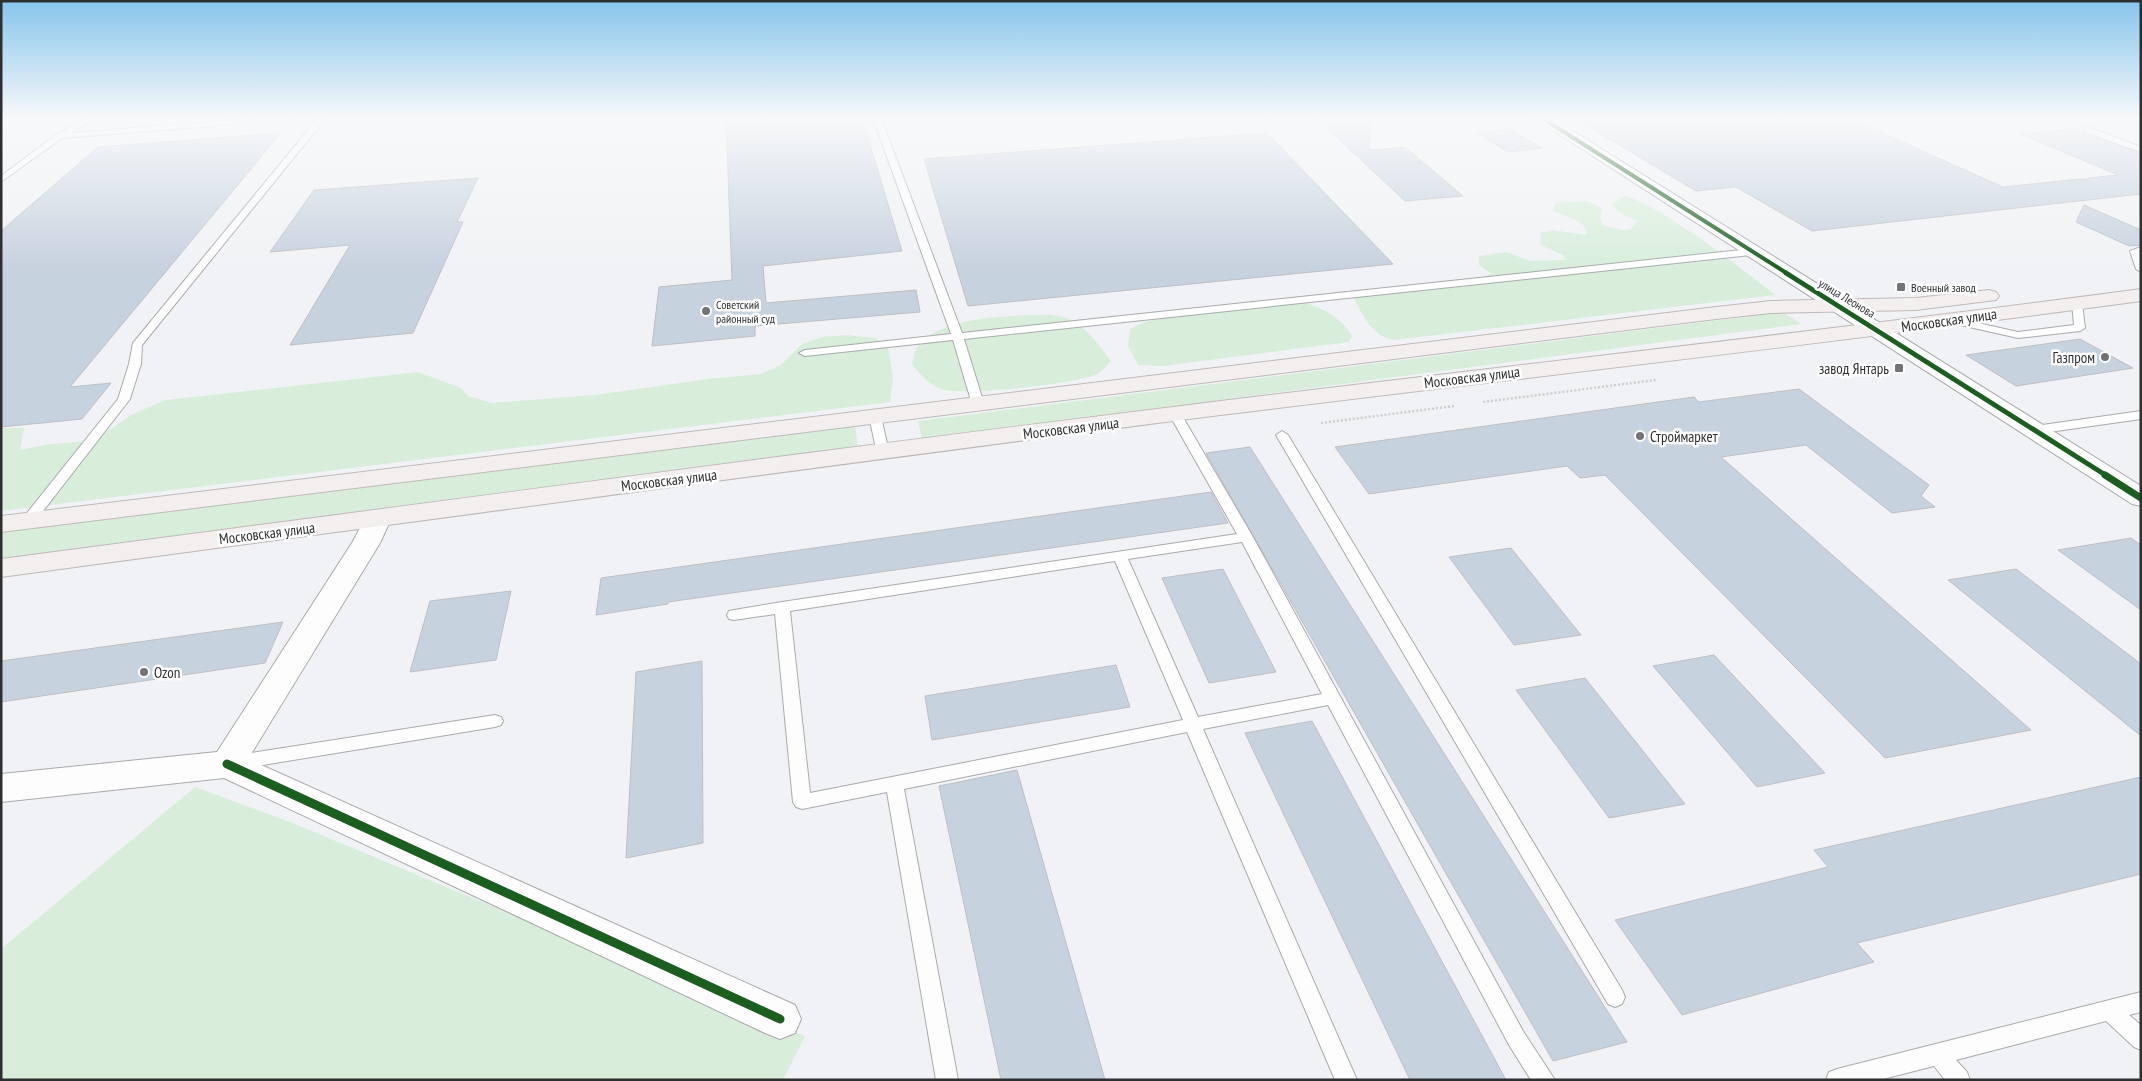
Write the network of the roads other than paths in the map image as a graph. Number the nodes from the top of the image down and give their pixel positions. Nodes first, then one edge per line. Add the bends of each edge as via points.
1 (281, 168) edge
2 (893, 168) edge
3 (1621, 168) edge
4 (6, 174) edge
5 (1, 180) edge
6 (2138, 251) edge
7 (1752, 252) junction
8 (2141, 269) edge
9 (2141, 280) edge
10 (2141, 295) edge
11 (1836, 305) junction
12 (1879, 330) junction
13 (957, 337) junction
14 (805, 354) dead end
15 (978, 404) junction
16 (1175, 414) junction
17 (2141, 415) edge
18 (875, 416) junction
19 (2035, 430) junction
20 (1282, 436) dead end
21 (882, 453) junction
22 (2141, 498) edge
23 (378, 518) junction
24 (28, 521) junction
25 (1, 524) edge
26 (1246, 537) junction
27 (1120, 556) junction
28 (1, 568) edge
29 (782, 607) junction
30 (734, 614) dead end
31 (1333, 698) junction
32 (495, 721) dead end
33 (1194, 725) junction
34 (227, 764) junction
35 (894, 784) junction
36 (1, 788) edge
37 (1615, 998) dead end
38 (2141, 1002) edge
39 (2110, 1010) junction
40 (780, 1018) dead end
41 (2141, 1040) edge
42 (1938, 1054) junction
43 (1873, 1076) edge
44 (947, 1080) edge
45 (1346, 1080) edge
46 (1544, 1080) edge
47 (1837, 1080) edge
48 (1959, 1080) edge

1 - 24 lane via 137,345 135,364 124,399
2 - 13 lane
3 - 7 street, улица Леонова
4 - 5 lane
6 - 8 lane
7 - 11 street, улица Леонова
7 - 13 lane
9 - 11 main road, Московская улица via 1916,304
10 - 12 main road, Московская улица
11 - 12 street, улица Леонова
11 - 15 main road, Московская улица via 1771,307
12 - 16 main road, Московская улица
12 - 19 street, улица Леонова
13 - 14 lane
13 - 15 lane
15 - 18 main road, Московская улица
16 - 21 main road, Московская улица
16 - 26 lane
17 - 19 lane
18 - 21 lane
18 - 24 main road, Московская улица
19 - 22 street, улица Леонова
20 - 37 lane
21 - 23 main road, Московская улица
23 - 28 main road, Московская улица
23 - 34 street via 366,543
24 - 25 main road, Московская улица
26 - 27 lane
26 - 31 lane
27 - 29 lane
27 - 33 lane
29 - 30 lane
29 - 35 lane via 802,802
31 - 33 lane
31 - 46 lane via 1516,1038
32 - 34 lane
33 - 35 lane
33 - 45 lane
34 - 36 street
34 - 40 street
35 - 44 lane
38 - 39 lane
39 - 41 lane
39 - 42 lane
42 - 43 lane
42 - 48 lane
43 - 47 lane

